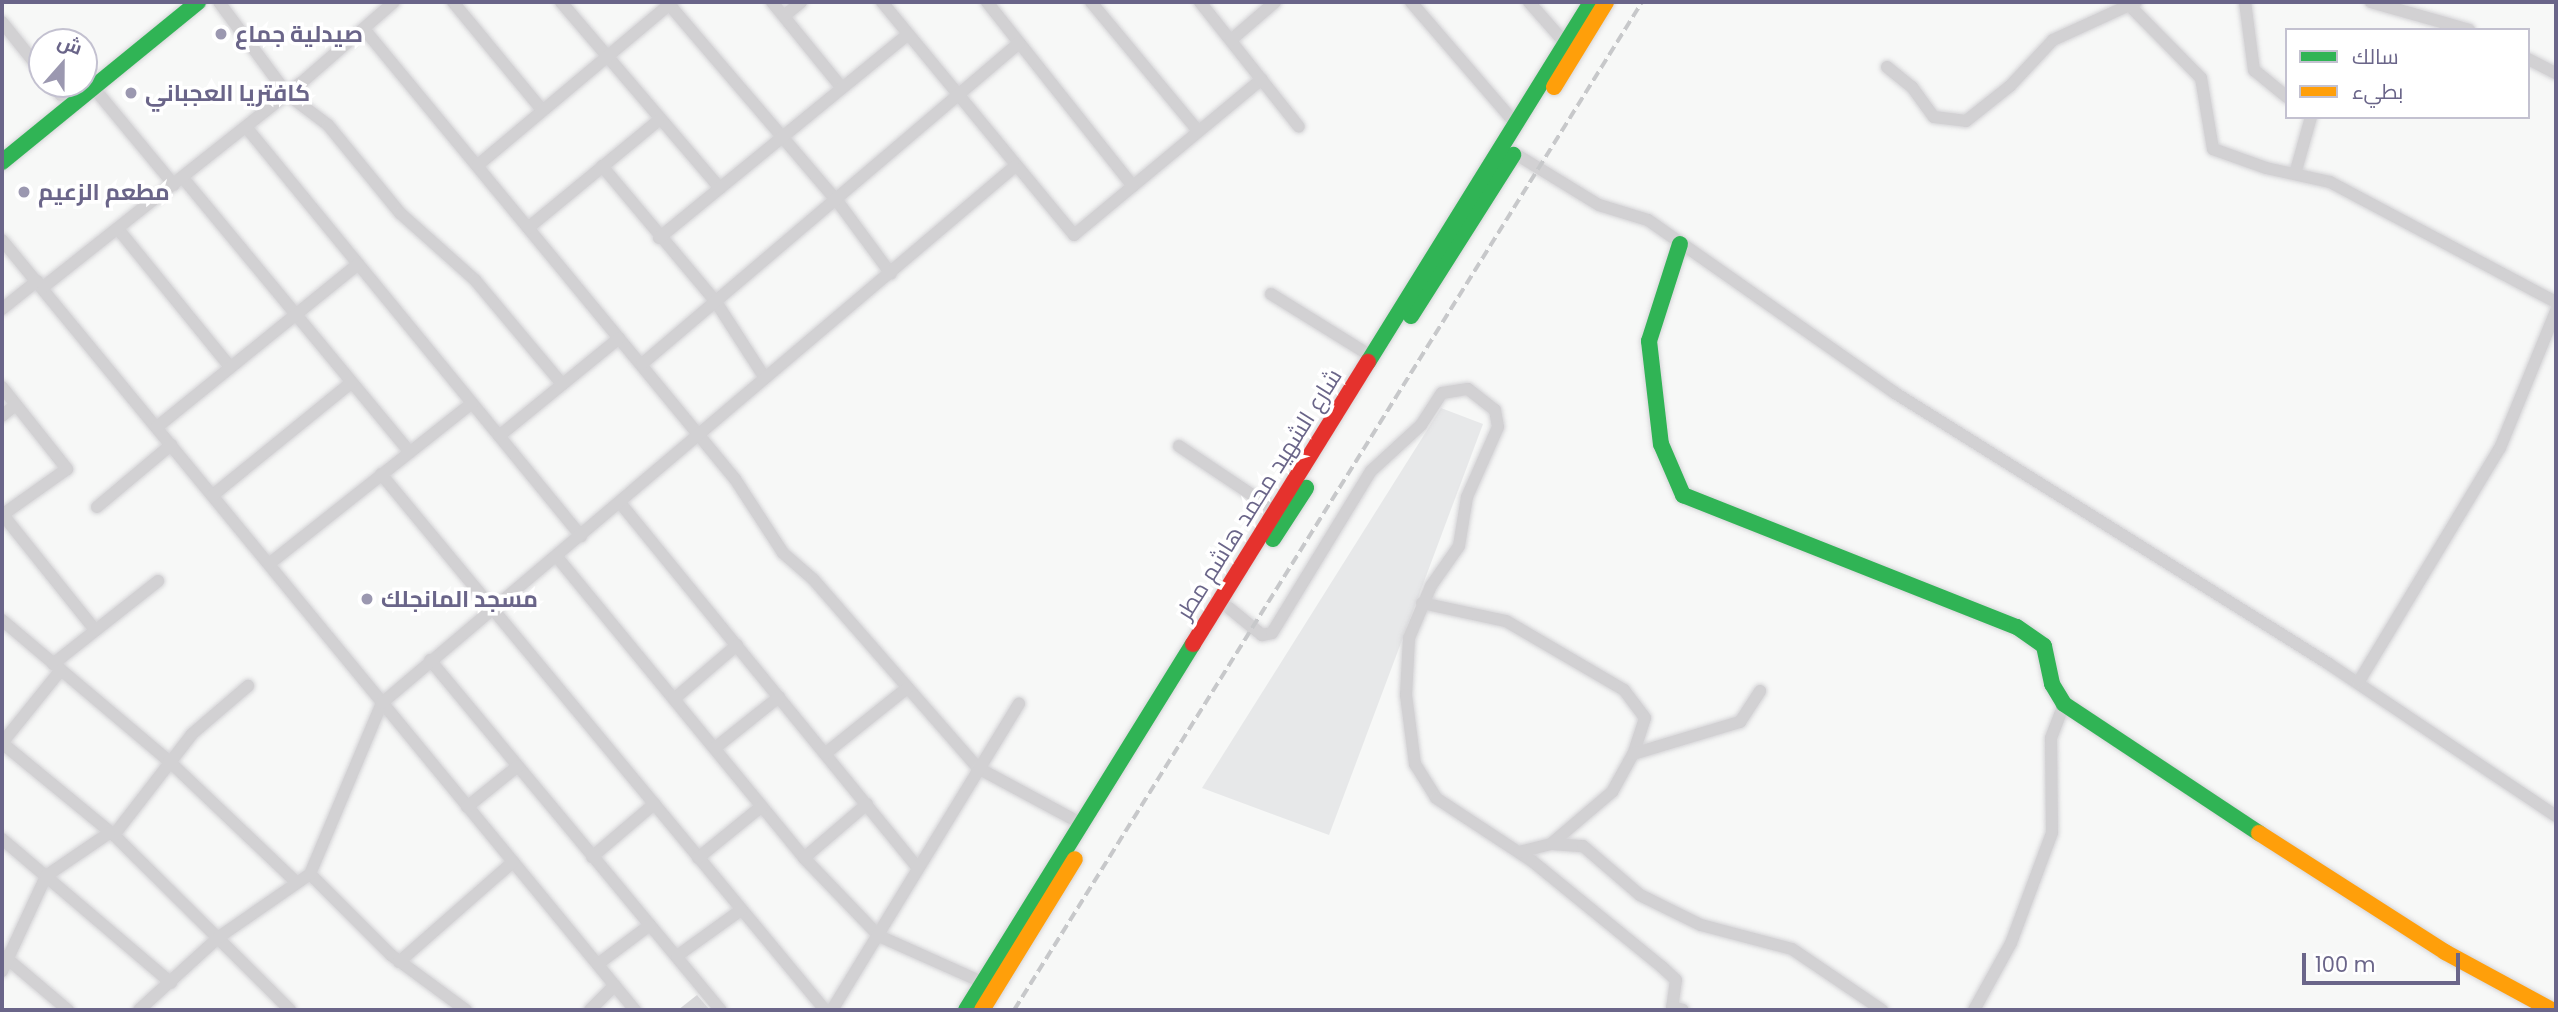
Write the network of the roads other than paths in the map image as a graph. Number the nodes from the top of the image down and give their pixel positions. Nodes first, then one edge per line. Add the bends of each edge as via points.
1 (173, 2) edge
2 (198, 2) edge
3 (219, 2) edge
4 (394, 2) edge
5 (453, 2) edge
6 (561, 2) edge
7 (772, 2) edge
8 (801, 2) edge
9 (882, 2) edge
10 (987, 2) edge
11 (1091, 2) edge
12 (1200, 2) edge
13 (1275, 2) edge
14 (1411, 2) edge
15 (1529, 2) edge
16 (1591, 2) edge
17 (1606, 2) edge
18 (2245, 2) edge
19 (2371, 2) edge
20 (669, 3) edge
21 (2131, 3) edge
22 (784, 16) junction
23 (2, 22) edge
24 (2462, 28) edge
25 (364, 29) junction
26 (908, 34) junction
27 (1231, 40) junction
28 (1019, 43) junction
29 (1565, 43) junction
30 (28, 54) edge
31 (607, 55) junction
32 (2530, 60) edge
33 (1887, 66) dead end
34 (98, 72) edge
35 (2556, 73) edge
36 (98, 74) edge
37 (1262, 79) junction
38 (842, 88) junction
39 (98, 92) edge
40 (287, 94) junction
41 (957, 95) junction
42 (2285, 95) edge
43 (47, 98) edge
44 (70, 98) edge
45 (542, 110) junction
46 (2310, 119) edge
47 (658, 121) junction
48 (1516, 124) junction
49 (246, 127) junction
50 (1299, 127) dead end
51 (1198, 131) junction
52 (783, 138) junction
53 (2, 144) edge
54 (1514, 153) junction
55 (2, 162) edge
56 (478, 165) junction
57 (602, 166) junction
58 (1014, 167) junction
59 (2295, 174) junction
60 (178, 181) junction
61 (1133, 186) junction
62 (720, 188) junction
63 (838, 202) junction
64 (528, 228) junction
65 (118, 229) junction
66 (659, 237) junction
67 (2, 240) edge
68 (1680, 244) junction
69 (358, 264) junction
70 (891, 274) junction
71 (40, 285) junction
72 (1271, 295) dead end
73 (716, 302) junction
74 (2556, 302) edge
75 (2, 309) edge
76 (2556, 311) edge
77 (295, 315) junction
78 (619, 338) junction
79 (1371, 356) junction
80 (642, 364) junction
81 (230, 367) junction
82 (765, 378) junction
83 (351, 383) junction
84 (562, 384) junction
85 (2, 387) edge
86 (472, 403) junction
87 (15, 405) junction
88 (2, 416) edge
89 (157, 427) junction
90 (699, 434) junction
91 (499, 436) junction
92 (171, 444) junction
93 (1179, 446) dead end
94 (410, 452) junction
95 (381, 474) junction
96 (213, 495) junction
97 (621, 504) junction
98 (97, 507) dead end
99 (1276, 511) junction
100 (2, 515) edge
101 (581, 536) junction
102 (557, 557) junction
103 (269, 564) junction
104 (158, 581) dead end
105 (1422, 603) junction
106 (494, 608) junction
107 (1228, 608) junction
108 (2, 620) edge
109 (95, 630) junction
110 (737, 645) junction
111 (430, 660) junction
112 (57, 667) junction
113 (2358, 683) junction
114 (248, 686) dead end
115 (907, 688) junction
116 (1760, 691) dead end
117 (779, 697) junction
118 (674, 699) junction
119 (382, 703) junction
120 (2064, 704) junction
121 (1019, 705) dead end
122 (2, 743) edge
123 (715, 748) junction
124 (826, 753) junction
125 (1633, 754) junction
126 (170, 761) junction
127 (518, 766) junction
128 (978, 768) junction
129 (654, 804) junction
130 (867, 804) junction
131 (762, 806) junction
132 (467, 807) junction
133 (2556, 817) edge
134 (1082, 824) junction
135 (111, 834) junction
136 (2, 839) edge
137 (1552, 844) junction
138 (1519, 852) junction
139 (592, 857) junction
140 (698, 858) junction
141 (804, 858) junction
142 (513, 862) junction
143 (918, 868) junction
144 (310, 874) junction
145 (46, 876) junction
146 (295, 881) junction
147 (741, 910) junction
148 (650, 925) junction
149 (879, 936) junction
150 (219, 937) junction
151 (677, 956) junction
152 (4, 962) edge
153 (399, 962) junction
154 (598, 964) junction
155 (171, 983) junction
156 (615, 985) junction
157 (980, 1002) edge
158 (68, 1010) edge
159 (139, 1010) edge
160 (290, 1010) edge
161 (466, 1010) edge
162 (590, 1010) edge
163 (635, 1010) edge
164 (721, 1010) edge
165 (825, 1010) edge
166 (832, 1010) edge
167 (1683, 1010) edge
168 (1882, 1010) edge
169 (1974, 1010) edge
170 (2552, 1010) edge

1 - 34 main road
2 - 36 main road
3 - 40 street
4 - 25 street
5 - 45 street
6 - 31 street
7 - 22 street
8 - 22 street
9 - 26 street
10 - 28 street
11 - 51 street
12 - 27 street
13 - 27 street
14 - 48 street
15 - 29 street
16 - 29 main road, شارع الشهيد محمد هاشم مطر
17 - 54 main road, شارع الشهيد محمد هاشم مطر
18 - 42 street via 2254,70
19 - 24 street
20 - 31 street
20 - 52 street
21 - 33 street via 2053,40 2010,86 1966,121 1934,117
21 - 59 street via 2201,78 2213,149
22 - 38 street
23 - 30 street
25 - 40 street
25 - 56 street
26 - 38 street
26 - 41 street
27 - 37 street
28 - 41 street
28 - 61 street
29 - 48 main road, شارع الشهيد محمد هاشم مطر
31 - 45 street
31 - 47 street
32 - 35 street
37 - 50 street
37 - 51 street
38 - 52 street
39 - 60 street
40 - 49 street
40 - 84 street via 328,125 400,213 475,280
41 - 58 street
41 - 63 street
43 - 53 main road
44 - 55 main road
45 - 56 street
46 - 59 street
47 - 57 street
47 - 62 street
48 - 79 main road, شارع الشهيد محمد هاشم مطر
49 - 60 street
49 - 69 street
51 - 61 street
52 - 62 street
52 - 63 street
54 - 68 street via 1599,205 1648,220
54 - 107 main road, شارع الشهيد محمد هاشم مطر
56 - 64 street
57 - 64 street
57 - 66 street
58 - 61 street via 1074,235
58 - 70 street
59 - 74 street via 2330,182
60 - 65 street
60 - 77 street
62 - 66 street
63 - 70 street
63 - 73 street
64 - 78 street
65 - 71 street
65 - 81 street
66 - 73 street
67 - 71 street
68 - 113 street via 1895,393
68 - 120 main road via 1649,341 1661,444 1683,495 2017,627 2044,646 2052,684
69 - 77 street
69 - 86 street
70 - 82 street
71 - 75 street
71 - 89 street
72 - 79 street
73 - 80 street
73 - 82 street
76 - 113 street via 2520,407 2484,479
77 - 81 street
77 - 83 street
78 - 80 street
78 - 84 street
79 - 99 main road, شارع الشهيد محمد هاشم مطر
80 - 90 street
81 - 89 street
82 - 90 street
83 - 94 street
83 - 96 street
84 - 91 street
85 - 87 street
86 - 91 street
86 - 94 street
87 - 88 street
87 - 100 street via 67,468
89 - 92 street
90 - 97 street
90 - 115 street via 750,499 783,554 813,579
91 - 101 street
92 - 96 street
92 - 98 street
93 - 99 street
94 - 95 street
95 - 103 street
95 - 106 street
96 - 103 street
97 - 101 street
97 - 110 street
99 - 134 main road, شارع الشهيد محمد هاشم مطر
100 - 109 street
101 - 102 street
102 - 106 street
102 - 118 street
103 - 119 street
104 - 109 street
105 - 107 street via 1459,546 1467,497 1498,427 1495,410 1461,387 1442,393 1421,425 1371,471 1272,633 1262,635
105 - 125 street via 1506,621 1624,690 1645,718
105 - 138 street via 1406,662 1419,776 1436,798
106 - 111 street
106 - 129 street
107 - 157 main road, شارع الشهيد محمد هاشم مطر
108 - 112 street
109 - 112 street
110 - 117 street
110 - 118 street
111 - 119 street
111 - 127 street
112 - 122 street
112 - 126 street
113 - 133 street
114 - 126 street
115 - 124 street
115 - 128 street
116 - 125 street via 1740,722
117 - 123 street
117 - 124 street
118 - 123 street
119 - 132 street
119 - 144 street
120 - 169 street via 2051,738 2052,833 2011,943
120 - 170 main road via 2301,863
121 - 128 street
122 - 135 street
123 - 131 street
124 - 130 street
125 - 137 street via 1612,792
126 - 135 street
126 - 146 street
127 - 132 street
127 - 139 street
128 - 134 street
128 - 143 street
129 - 139 street
129 - 140 street
130 - 141 street
130 - 143 street
131 - 140 street
131 - 141 street
132 - 142 street
134 - 157 main road, شارع الشهيد محمد هاشم مطر
135 - 145 street
135 - 150 street
136 - 145 street
137 - 138 street
137 - 168 street via 1583,846 1640,895 1701,925 1791,949
138 - 167 street via 1676,980 1672,1007
139 - 148 street
140 - 147 street
141 - 149 street
142 - 153 street
142 - 154 street
143 - 149 street
144 - 146 street
144 - 153 street
145 - 152 street
145 - 155 street
146 - 150 street
147 - 151 street
147 - 165 street
148 - 151 street
148 - 154 street
149 - 157 street
149 - 166 street
150 - 155 street
150 - 160 street
151 - 164 street
152 - 158 street
153 - 161 street
154 - 156 street
155 - 159 street
156 - 162 street
156 - 163 street

